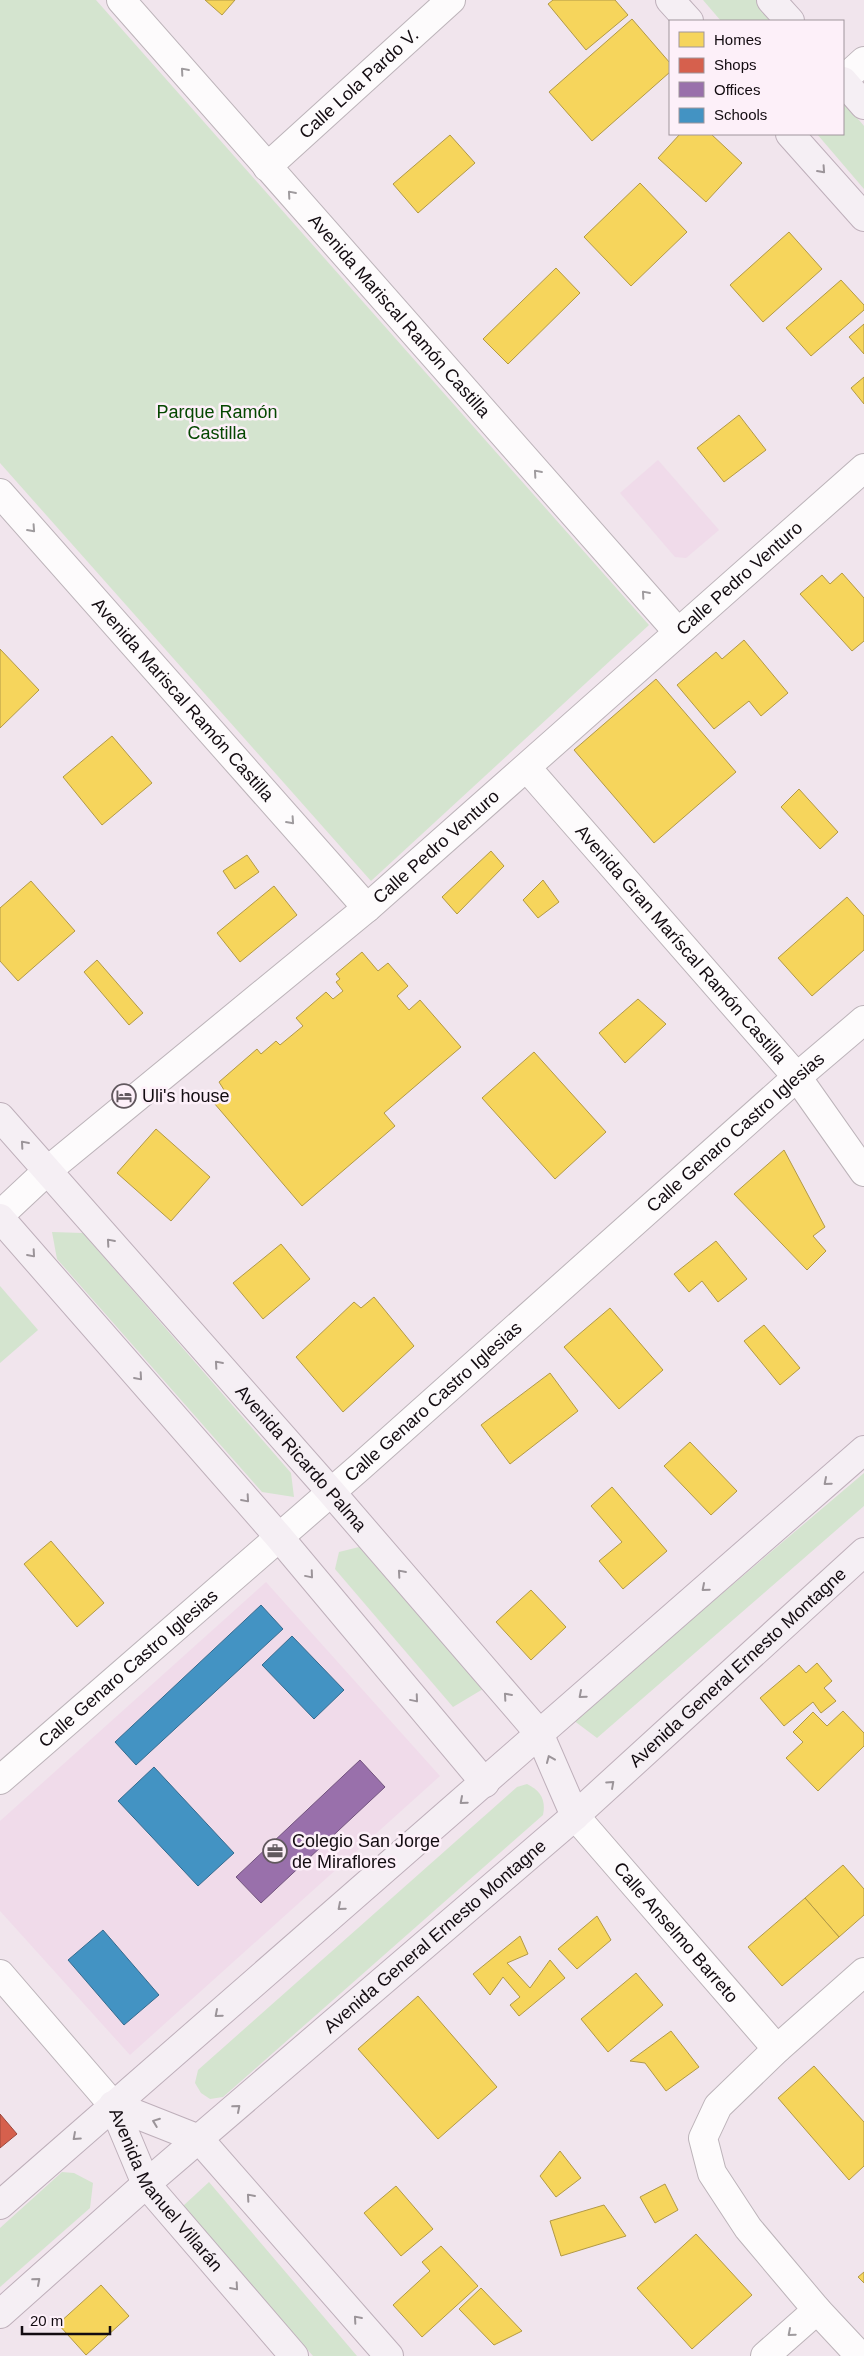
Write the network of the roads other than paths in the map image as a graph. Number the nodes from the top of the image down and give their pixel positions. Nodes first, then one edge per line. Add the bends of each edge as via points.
1 (121, 0) edge
2 (451, 0) edge
3 (670, 0) edge
4 (771, 0) edge
5 (688, 20) edge
6 (789, 20) edge
7 (864, 61) edge
8 (844, 79) edge
9 (844, 81) edge
10 (864, 105) edge
11 (791, 135) edge
12 (267, 167) junction
13 (864, 217) edge
14 (864, 468) edge
15 (0, 493) edge
16 (677, 631) junction
17 (527, 768) junction
18 (367, 908) junction
19 (864, 1020) edge
20 (797, 1077) junction
21 (0, 1117) edge
22 (47, 1171) junction
23 (864, 1172) edge
24 (0, 1217) edge
25 (864, 1450) edge
26 (331, 1492) junction
27 (279, 1537) junction
28 (864, 1552) edge
29 (539, 1733) junction
30 (0, 1780) edge
31 (485, 1782) junction
32 (575, 1816) junction
33 (864, 1972) edge
34 (0, 1974) edge
35 (777, 2048) junction
36 (113, 2105) junction
37 (199, 2139) junction
38 (146, 2184) junction
39 (0, 2205) edge
40 (817, 2310) junction
41 (0, 2314) edge
42 (294, 2356) edge
43 (389, 2356) edge
44 (765, 2356) edge
45 (860, 2356) edge

12 -> 1 street, Avenida Mariscal Ramón Castilla
2 - 12 street, Calle Lola Pardo V.
3 - 5 main road
4 - 6 main road
7 - 8 street
9 - 10 main road
11 -> 13 main road
16 -> 12 street, Avenida Mariscal Ramón Castilla
14 - 16 street, Calle Pedro Venturo
15 -> 18 street, Avenida Mariscal Ramón Castilla
16 - 17 street, Calle Pedro Venturo
17 - 18 street, Calle Pedro Venturo
17 - 20 street, Avenida Gran Maríscal Ramón Castilla
18 - 22 street, Calle Pedro Venturo
19 - 20 street, Calle Genaro Castro Iglesias
20 - 23 street, Avenida Gran Maríscal Ramón Castilla
20 - 26 street, Calle Genaro Castro Iglesias
22 -> 21 main road, Avenida Ricardo Palma
22 - 24 street, Calle Pedro Venturo
26 -> 22 main road, Avenida Ricardo Palma
24 -> 27 main road
25 -> 29 main road
26 - 27 street, Calle Genaro Castro Iglesias
29 -> 26 main road, Avenida Ricardo Palma
27 - 30 street, Calle Genaro Castro Iglesias
27 -> 31 main road
32 -> 28 main road, Avenida General Ernesto Montagne
29 - 31 main road
32 -> 29 main road, Avenida Ricardo Palma
31 -> 36 main road
32 - 35 street, Calle Anselmo Barreto
37 -> 32 main road, Avenida General Ernesto Montagne
33 - 35 street
34 - 36 street
35 - 40 street via 718,2106 703,2138 712,2173 748,2228
37 -> 36 main road, Avenida Manuel Villarán
36 - 38 main road, Avenida Manuel Villarán
36 -> 39 main road
37 - 38 main road, Avenida General Ernesto Montagne
43 -> 37 main road, Avenida Manuel Villarán
41 -> 38 main road, Avenida General Ernesto Montagne
38 -> 42 main road, Avenida Manuel Villarán
40 -> 44 street
40 - 45 street

